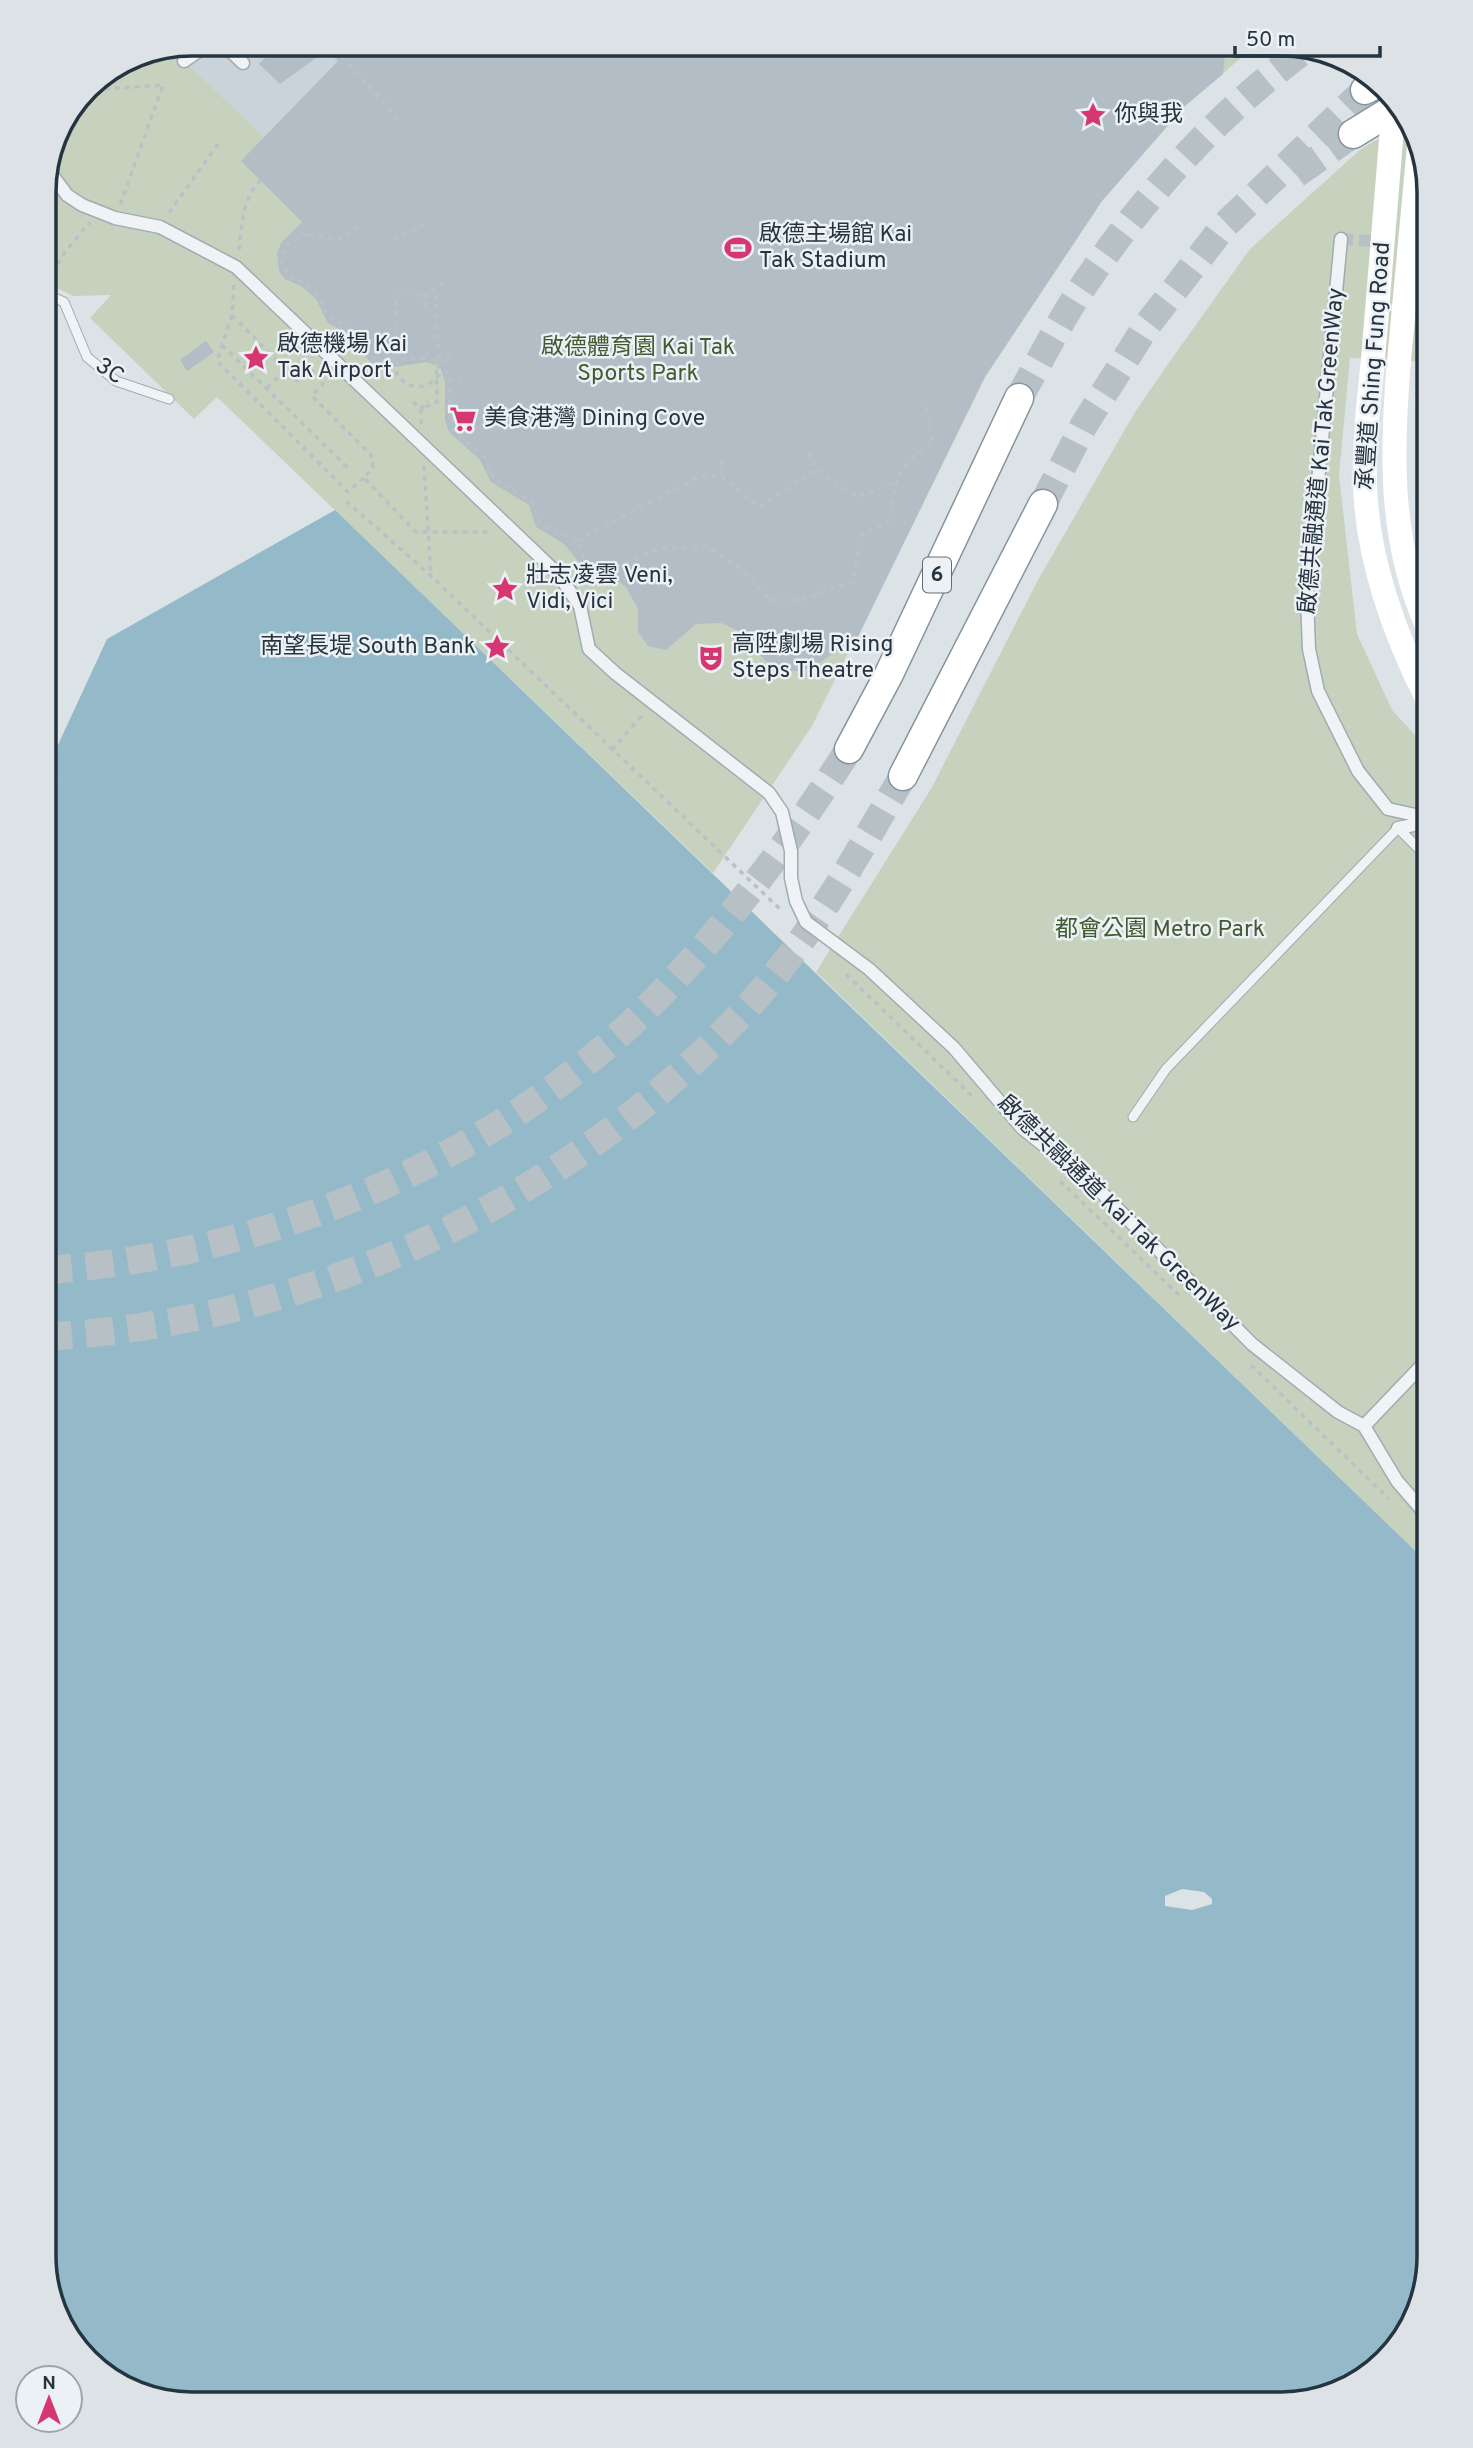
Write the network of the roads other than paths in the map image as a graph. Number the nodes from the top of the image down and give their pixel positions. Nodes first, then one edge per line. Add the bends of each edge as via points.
1 (191, 56) edge
2 (236, 56) edge
3 (184, 61) dead end
4 (243, 63) dead end
5 (1389, 109) edge
6 (1394, 116) edge
7 (1353, 134) tunnel mouth
8 (1416, 178) edge
9 (56, 181) edge
10 (1341, 239) dead end
11 (56, 296) edge
12 (1019, 398) tunnel mouth
13 (169, 399) dead end
14 (1044, 504) tunnel mouth
15 (1417, 598) edge
16 (1417, 676) edge
17 (849, 749) tunnel mouth
18 (903, 776) tunnel mouth
19 (1417, 817) edge
20 (1417, 823) edge
21 (1398, 828) junction
22 (1417, 847) edge
23 (1133, 1117) dead end
24 (1417, 1371) edge
25 (1364, 1426) junction
26 (1417, 1504) edge

1 - 3 street
2 - 4 street
5 - 7 highway
6 - 16 main road, 承豐道 Shing Fung Road, bridge via 1365,484 1376,559 1400,638
8 - 15 main road, 承豐道 Shing Fung Road, bridge via 1392,433 1398,524
9 - 25 street, 啟德共融通道 Kai Tak GreenWay via 67,195 98,213 160,226 236,267 558,574 580,606 589,649 769,793 782,812 796,901 806,922 869,969 954,1048 1021,1128 1098,1189 1252,1344 1338,1412
10 - 19 street, 啟德共融通道 Kai Tak GreenWay via 1307,598 1309,649 1318,691 1358,771 1388,809
11 - 13 lane, 3C / 3C via 64,302 88,357 116,381
12 - 17 highway, 6 via 901,650
14 - 18 highway
20 - 21 street
21 - 22 lane
21 - 23 lane via 1166,1069
24 - 25 street
25 - 26 street, 啟德共融通道 Kai Tak GreenWay via 1397,1481

